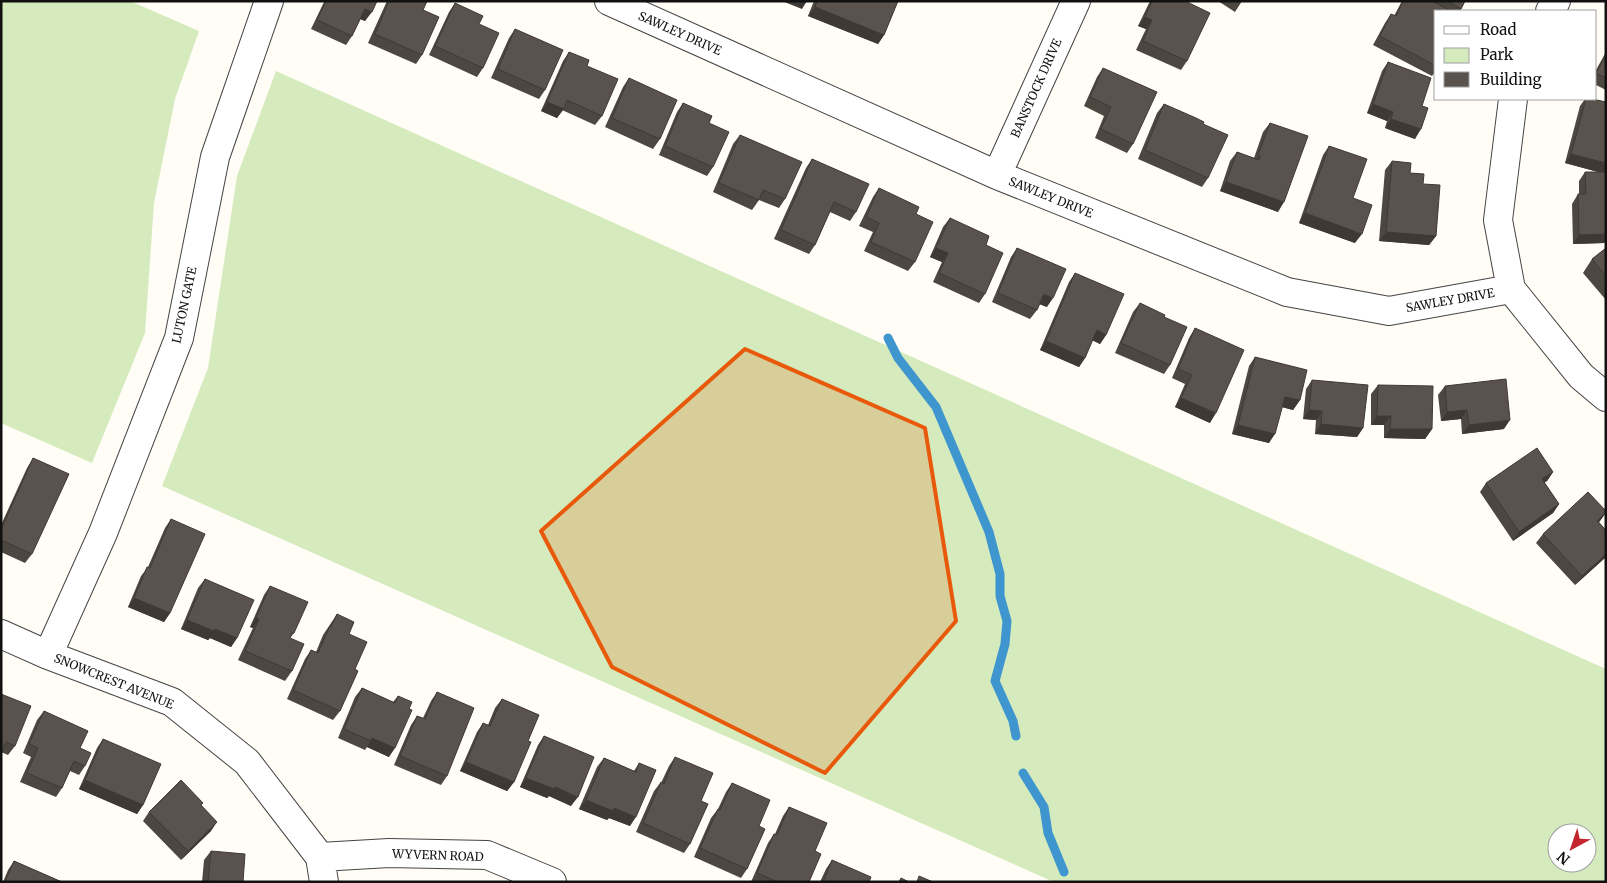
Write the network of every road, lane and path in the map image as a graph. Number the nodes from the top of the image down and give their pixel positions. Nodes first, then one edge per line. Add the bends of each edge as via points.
1 (269, 1) edge
2 (609, 1) edge
3 (1076, 1) edge
4 (1513, 100) edge
5 (997, 175) junction
6 (1511, 289) junction
7 (1606, 397) edge
8 (1, 634) edge
9 (48, 655) junction
10 (322, 869) edge
11 (552, 882) edge

1 - 9 street, LUTON GATE via 215,157 179,338 103,533
2 - 5 street, SAWLEY DRIVE
3 - 5 street, BANSTOCK DRIVE
4 - 6 street via 1498,220
5 - 6 street, SAWLEY DRIVE via 1287,292 1389,311
6 - 7 street via 1581,376
8 - 9 street, SNOWCREST AVENUE
9 - 10 street, SNOWCREST AVENUE via 172,702 247,762
10 - 11 street, WYVERN ROAD via 390,853 488,855

